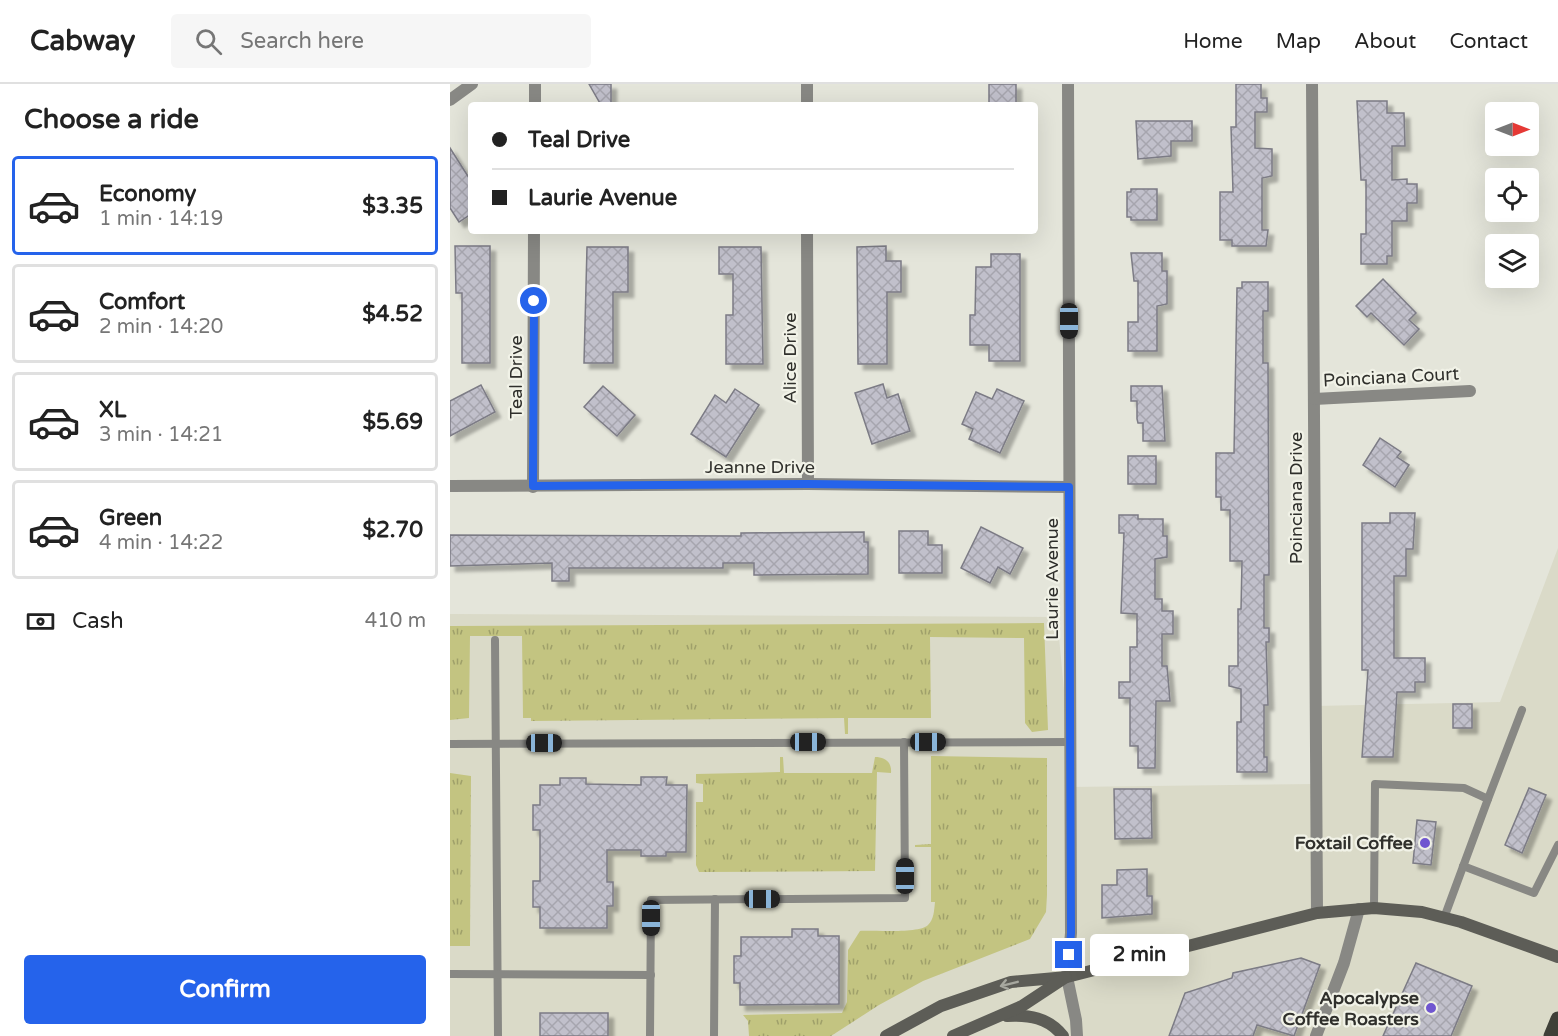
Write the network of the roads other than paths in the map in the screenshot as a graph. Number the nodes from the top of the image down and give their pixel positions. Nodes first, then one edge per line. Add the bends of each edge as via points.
1 (472, 84) edge
2 (535, 84) edge
3 (807, 84) edge
4 (1068, 84) edge
5 (1312, 84) edge
6 (450, 100) edge
7 (534, 102) edge
8 (807, 102) edge
9 (534, 234) edge
10 (807, 234) edge
11 (1470, 392) dead end
12 (1314, 399) junction
13 (808, 484) junction
14 (450, 486) edge
15 (533, 486) junction
16 (1069, 487) junction
17 (495, 640) dead end
18 (1522, 710) dead end
19 (904, 742) junction
20 (1070, 742) junction
21 (496, 743) junction
22 (450, 744) edge
23 (1488, 799) junction
24 (1558, 845) edge
25 (1463, 866) junction
26 (715, 899) junction
27 (1374, 908) junction
28 (1359, 909) junction
29 (1317, 912) junction
30 (1444, 918) junction
31 (1558, 957) edge
32 (498, 973) junction
33 (450, 974) edge
34 (651, 975) junction
35 (1066, 977) junction
36 (999, 1016) junction
37 (1558, 1018) edge
38 (498, 1036) edge
39 (650, 1036) edge
40 (714, 1036) edge
41 (886, 1036) edge
42 (953, 1036) edge
43 (1063, 1036) edge
44 (1077, 1036) edge
45 (1317, 1036) edge
46 (1551, 1036) edge

1 - 6 street
2 - 7 street
3 - 8 street
4 - 16 street, Laurie Avenue
5 - 12 street, Poinciana Drive
9 - 15 street, Teal Drive
10 - 13 street, Alice Drive
11 - 12 street, Poinciana Court
12 - 29 street, Poinciana Drive
13 - 15 street, Jeanne Drive
13 - 16 street, Jeanne Drive
14 - 15 street, Jeanne Drive
16 - 20 street, Laurie Avenue
17 - 21 lane
18 - 23 lane
19 - 20 lane
19 - 21 lane
19 - 26 lane via 905,898
20 - 35 street, Laurie Avenue via 1071,933
21 - 22 lane
21 - 32 lane
23 - 25 lane
23 - 27 lane via 1464,788 1375,784
24 - 25 lane via 1534,893
25 - 30 lane
26 - 34 lane via 651,900
26 - 40 lane
27 - 28 main road
27 - 30 main road
28 - 29 main road
28 - 45 street
29 - 35 main road
30 - 31 main road
32 - 33 lane
32 - 34 lane
32 - 38 lane
34 - 39 lane
35 - 36 main road
35 -> 41 main road via 1011,982 941,1006
35 - 44 street, Laurie Avenue
36 - 42 main road
36 - 43 main road via 1036,1017
37 - 46 main road

